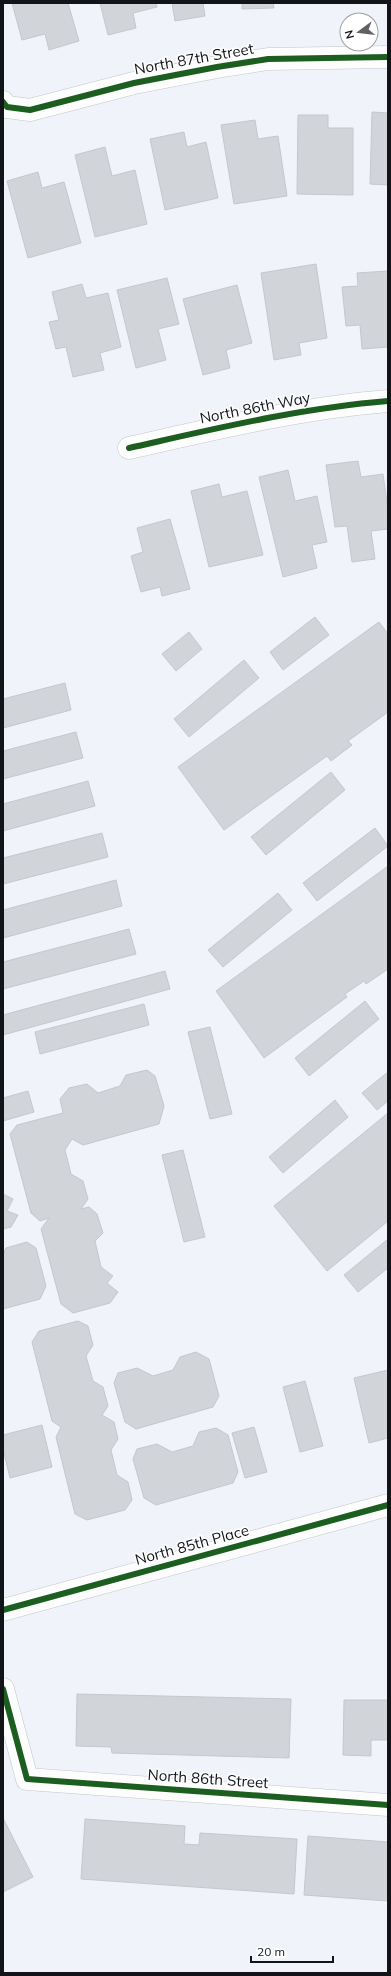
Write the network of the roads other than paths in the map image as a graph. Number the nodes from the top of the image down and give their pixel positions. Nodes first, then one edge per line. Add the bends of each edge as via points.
1 (388, 57) edge
2 (5, 105) edge
3 (388, 401) edge
4 (129, 448) dead end
5 (388, 1505) edge
6 (3, 1610) edge
7 (3, 1689) edge
8 (388, 1805) edge

1 - 2 street, North 87th Street via 268,59 134,83 30,110
3 - 4 street, North 86th Way via 293,413
5 - 6 street, North 85th Place
7 - 8 street, North 86th Street via 27,1779

